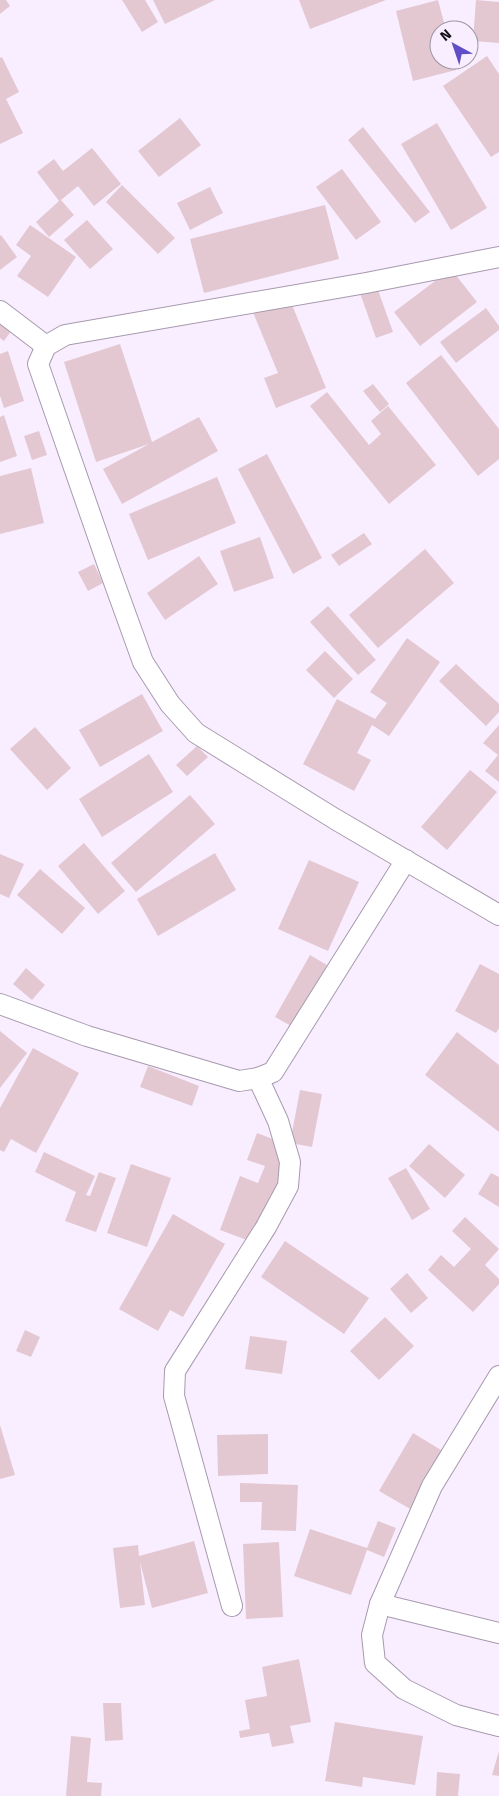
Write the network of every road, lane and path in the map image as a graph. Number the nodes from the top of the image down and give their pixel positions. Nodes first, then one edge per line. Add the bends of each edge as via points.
1 (499, 257) edge
2 (0, 311) edge
3 (46, 346) junction
4 (406, 860) junction
5 (499, 915) edge
6 (0, 1004) edge
7 (258, 1078) junction
8 (499, 1376) edge
9 (380, 1604) junction
10 (232, 1606) dead end
11 (499, 1633) edge
12 (499, 1726) edge

1 - 3 street via 65,335
2 - 3 street
3 - 4 street via 38,364 143,662 170,704 196,733
4 - 5 street
4 - 7 street via 273,1072
6 - 7 street via 80,1033 220,1075 239,1080
7 - 10 street via 278,1121 290,1162 288,1186 266,1227 175,1371 174,1396
8 - 9 street via 432,1486
9 - 11 street
9 - 12 street via 372,1634 375,1663 404,1689 456,1715

